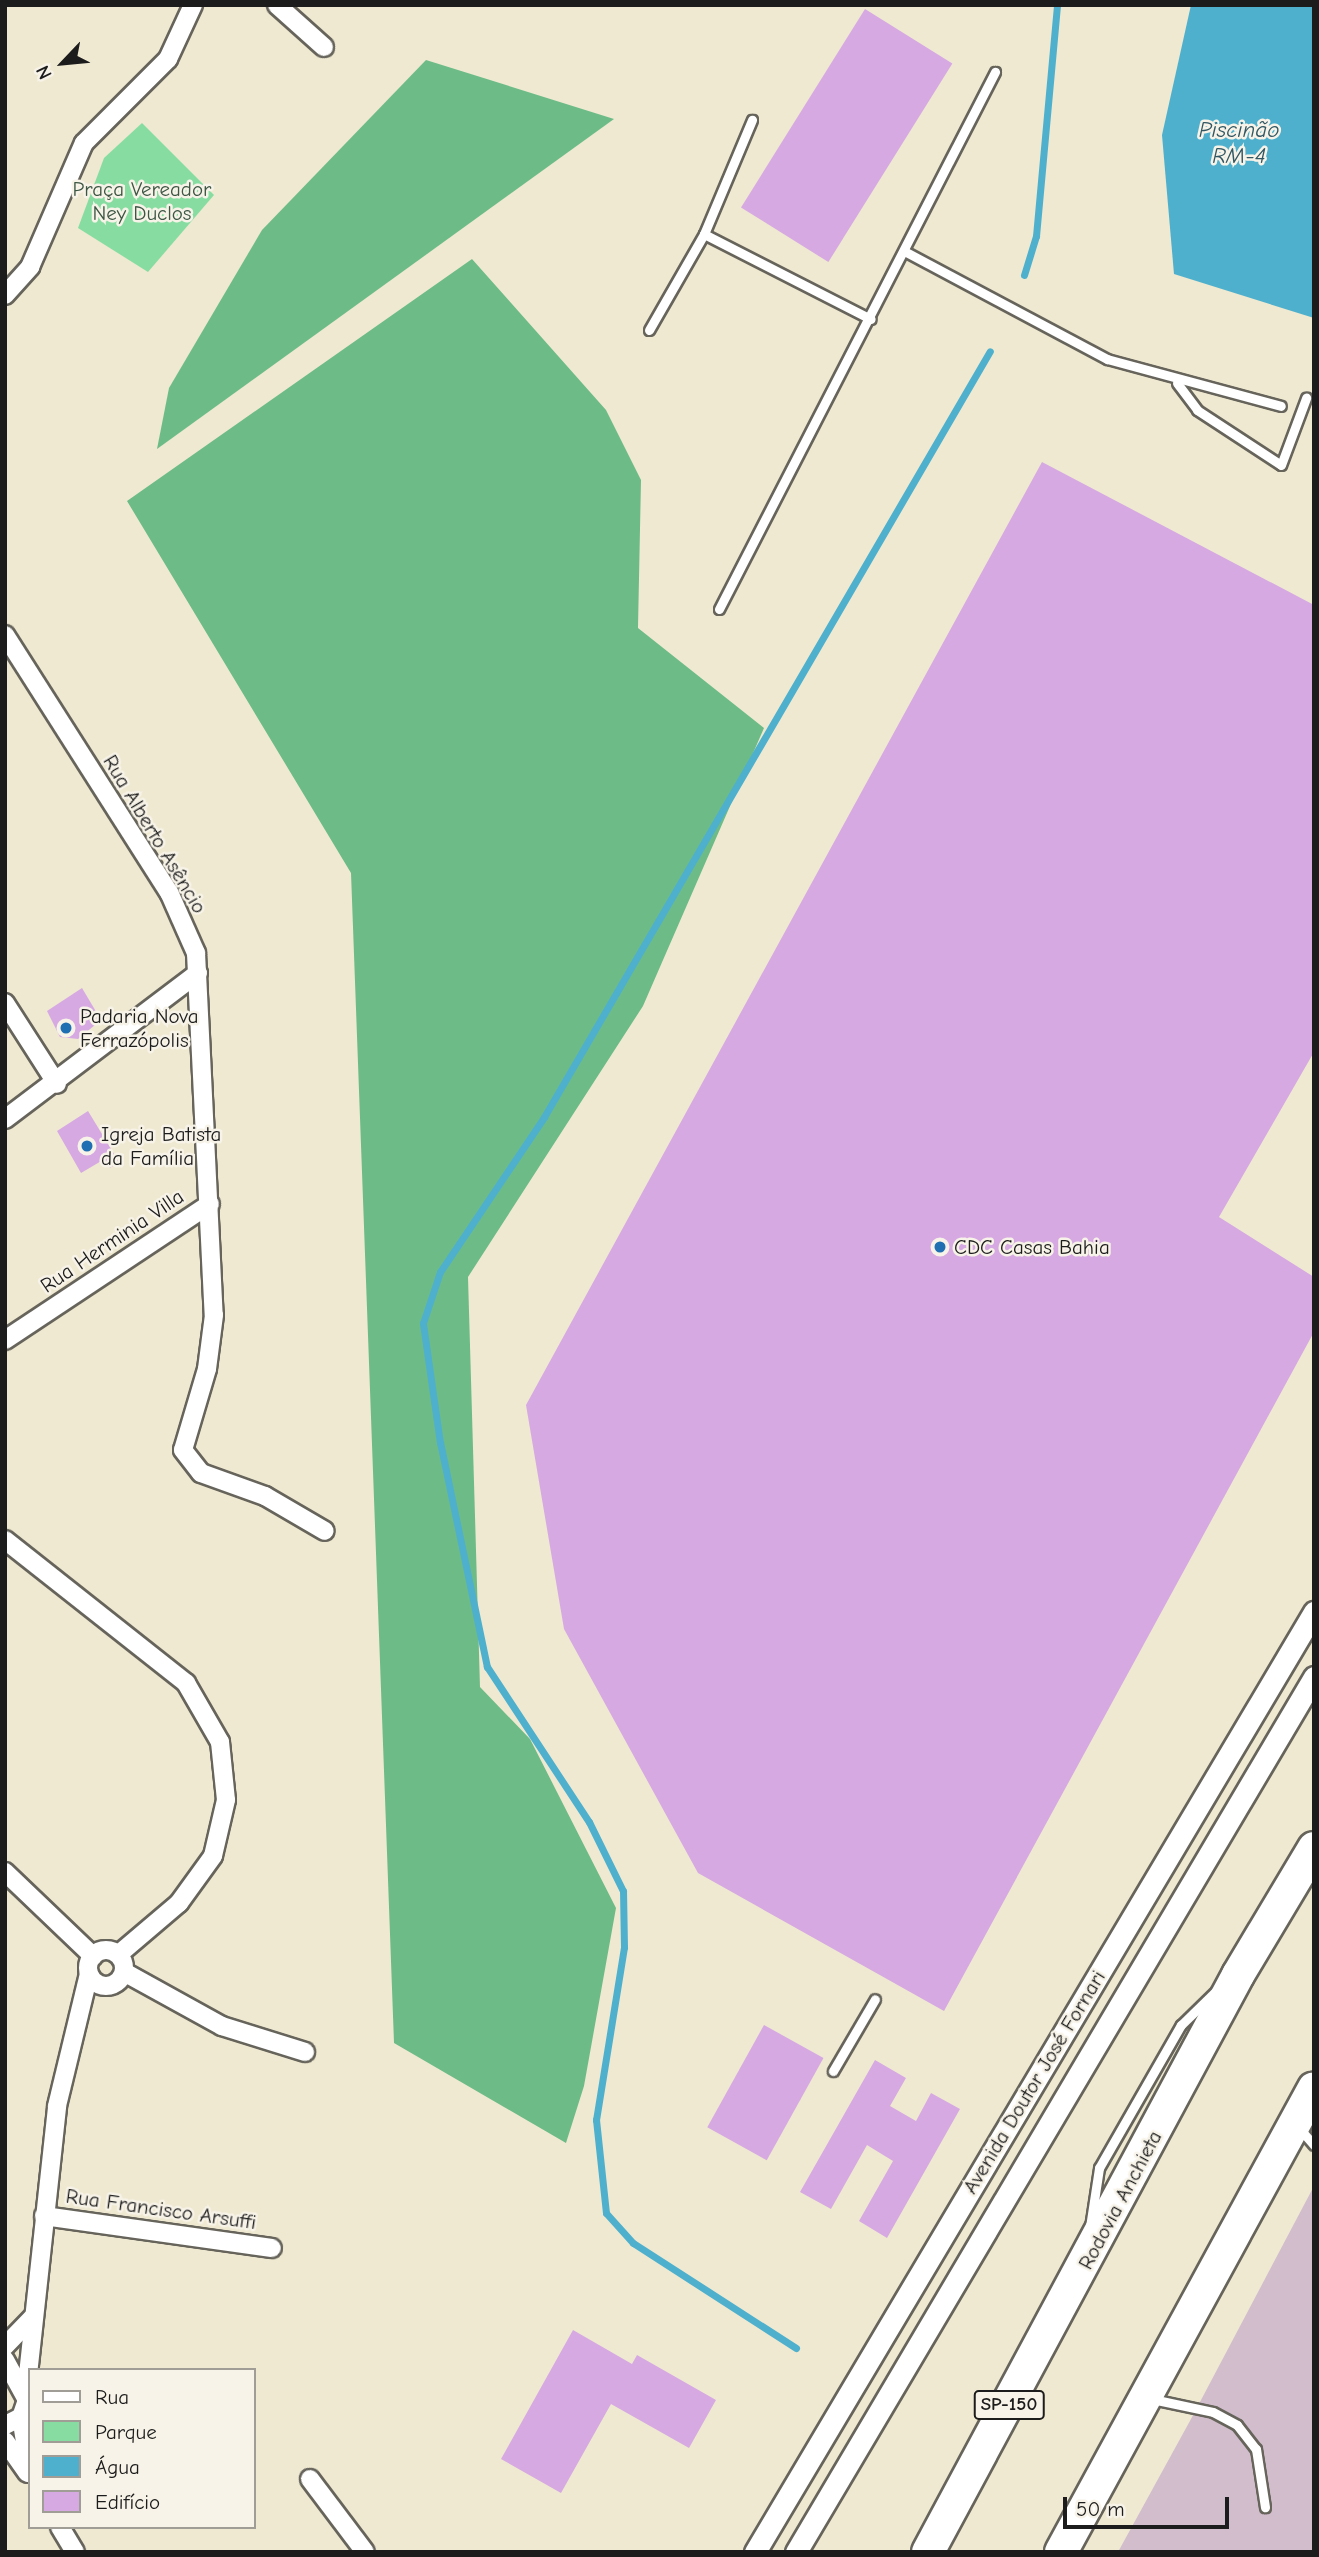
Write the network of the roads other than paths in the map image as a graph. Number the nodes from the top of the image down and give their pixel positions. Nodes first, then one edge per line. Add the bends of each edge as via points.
1 (193, 5) edge
2 (277, 5) edge
3 (324, 47) dead end
4 (995, 72) dead end
5 (752, 120) dead end
6 (704, 234) junction
7 (906, 252) junction
8 (5, 295) edge
9 (871, 320) junction
10 (649, 330) dead end
11 (1177, 383) junction
12 (1306, 398) dead end
13 (1281, 406) dead end
14 (719, 609) dead end
15 (5, 635) edge
16 (198, 973) junction
17 (5, 1003) edge
18 (57, 1084) junction
19 (5, 1119) edge
20 (210, 1204) junction
21 (5, 1340) edge
22 (325, 1531) dead end
23 (5, 1540) edge
24 (1314, 1612) edge
25 (1314, 1677) edge
26 (1314, 1849) edge
27 (5, 1872) edge
28 (119, 1954) junction
29 (93, 1956) junction
30 (124, 1972) junction
31 (89, 1974) junction
32 (107, 1986) junction
33 (875, 1998) dead end
34 (75, 2035) junction
35 (305, 2052) dead end
36 (834, 2071) dead end
37 (1314, 2088) edge
38 (1304, 2134) edge
39 (44, 2216) junction
40 (272, 2248) dead end
41 (33, 2317) junction
42 (5, 2346) edge
43 (5, 2360) edge
44 (1147, 2398) junction
45 (21, 2411) edge
46 (5, 2441) edge
47 (28, 2460) edge
48 (28, 2471) edge
49 (310, 2479) dead end
50 (1265, 2507) dead end
51 (61, 2529) edge
52 (75, 2552) edge
53 (365, 2552) edge
54 (755, 2552) edge
55 (796, 2552) edge
56 (928, 2552) edge
57 (1061, 2552) edge

1 - 8 street via 168,59 84,143 30,267
2 - 3 street
4 - 7 lane
5 - 6 lane
6 - 9 lane
6 - 10 lane
7 - 9 lane
7 - 11 lane via 1107,359
9 - 14 lane
11 - 12 lane via 1197,410 1281,465
11 - 13 lane
15 - 16 street, Rua Alberto Asêncio via 169,892 196,953
16 - 18 street
16 - 20 street, Rua Alberto Asêncio
17 - 18 street
18 - 19 street
20 - 21 street, Rua Herminia Villa
20 - 22 street, Rua Alberto Asêncio via 211,1352 182,1440 186,1460 201,1473 265,1496
23 - 28 street via 176,1674 207,1710 220,1742 226,1800 213,1856 179,1903
24 - 54 street, Avenida Doutor José Fornari
25 - 55 street, Avenida Doutor José Fornari
26 - 56 highway, Rodovia Anchieta / SP-150 via 1238,1975
27 - 29 street
28 - 29 street via 107,1949
28 - 30 street
29 - 31 street
30 - 32 street
30 - 35 street via 222,2026
31 - 32 street
31 - 34 street
32 - 34 street
33 - 36 lane
34 - 39 street via 57,2106
37 - 38 highway
38 - 44 highway
39 - 40 street, Rua Francisco Arsuffi
39 - 41 street
41 - 42 street
41 - 45 street
43 - 45 street
44 - 50 lane via 1213,2412 1237,2425 1256,2449
44 - 57 highway
45 - 47 street
46 - 48 street
49 - 53 street
51 - 52 street

